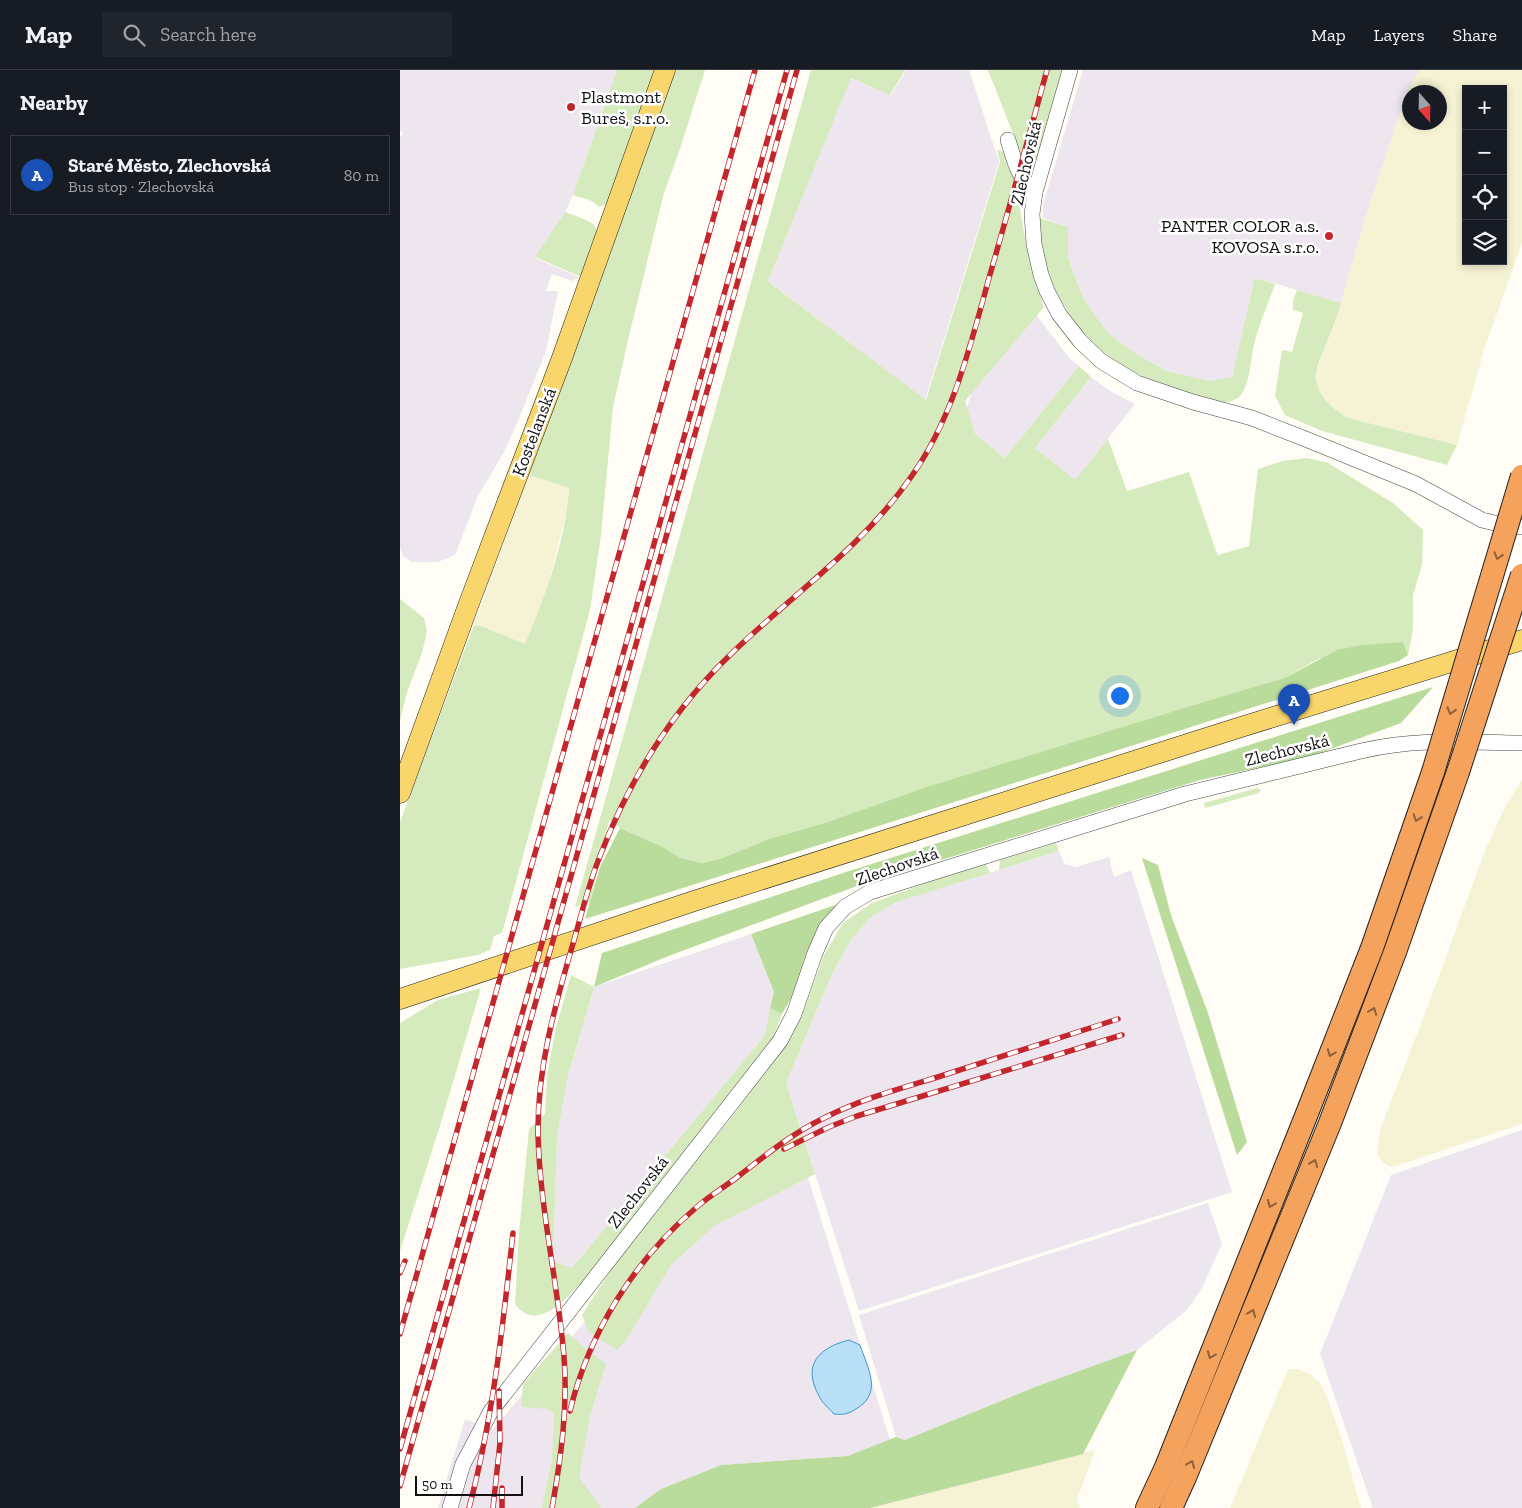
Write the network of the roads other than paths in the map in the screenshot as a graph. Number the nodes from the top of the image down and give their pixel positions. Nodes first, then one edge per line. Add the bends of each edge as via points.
1 (665, 70) edge
2 (1070, 70) edge
3 (1008, 140) dead end
4 (1035, 192) junction
5 (1522, 476) edge
6 (1522, 526) edge
7 (1522, 574) edge
8 (1521, 640) edge
9 (1522, 743) edge
10 (400, 793) edge
11 (401, 999) edge
12 (450, 1508) edge
13 (1147, 1508) edge
14 (1171, 1508) edge

1 - 10 main road, Kostelanská
2 - 4 street, Zlechovská
3 - 4 street via 1019,173
4 - 6 street, Zlechovská via 1032,214 1034,244 1047,291 1080,341 1101,360 1137,383 1252,418 1416,484 1482,520
5 -> 13 highway, bridge via 1433,772 1372,948
14 -> 7 highway, bridge via 1330,1123 1395,952
8 - 11 main road via 694,901
9 - 12 street, Zlechovská via 1419,741 1383,745 1176,797 870,892 845,907 826,928 794,1014 780,1041 491,1411 463,1464

